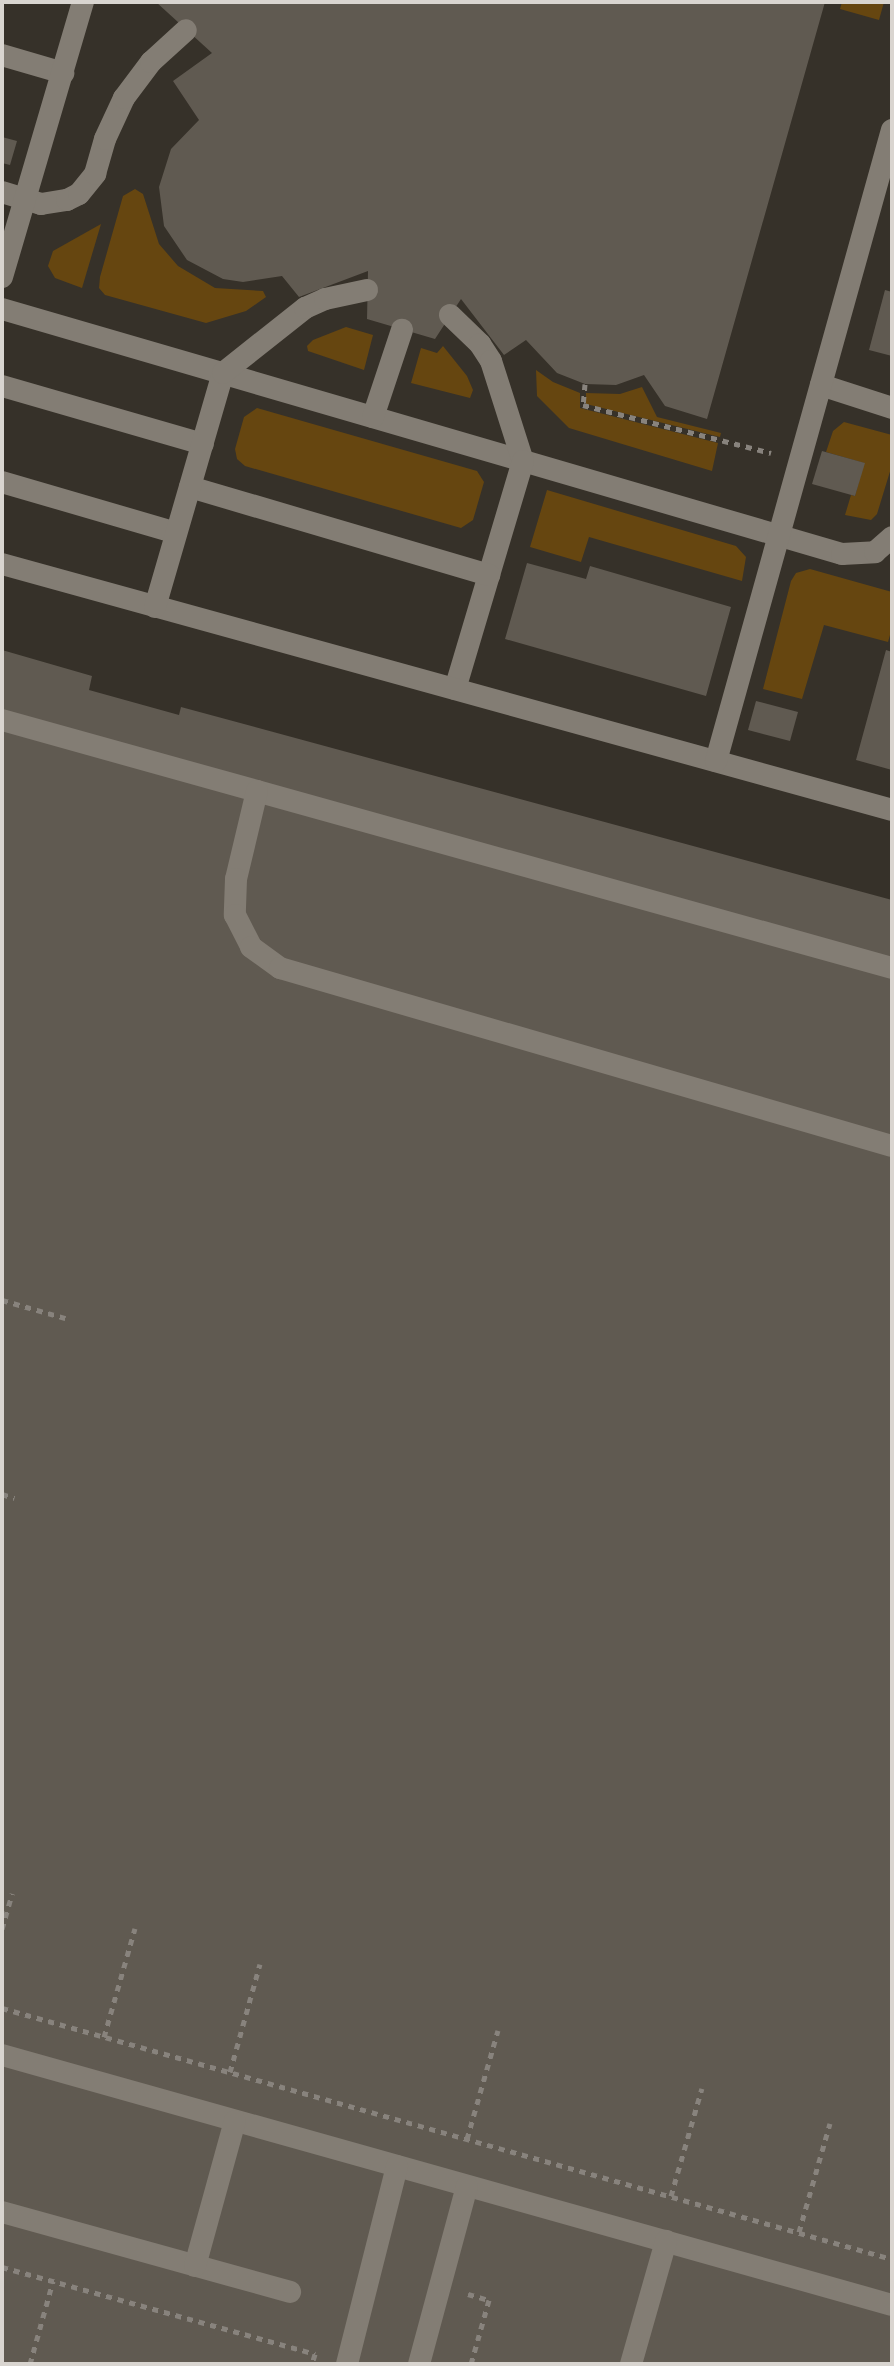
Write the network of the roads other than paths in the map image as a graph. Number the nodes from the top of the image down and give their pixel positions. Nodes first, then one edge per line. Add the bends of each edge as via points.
1 (83, 2) edge
2 (186, 30) dead end
3 (2, 55) edge
4 (63, 73) junction
5 (892, 130) edge
6 (2, 192) edge
7 (26, 199) junction
8 (2, 277) edge
9 (367, 290) dead end
10 (2, 309) edge
11 (450, 315) dead end
12 (402, 330) dead end
13 (223, 373) junction
14 (821, 385) junction
15 (2, 386) edge
16 (892, 408) edge
17 (373, 417) junction
18 (203, 444) junction
19 (523, 461) junction
20 (2, 482) edge
21 (190, 487) junction
22 (176, 533) junction
23 (779, 535) junction
24 (892, 537) edge
25 (2, 564) edge
26 (489, 575) junction
27 (155, 607) junction
28 (455, 689) junction
29 (2, 720) edge
30 (716, 761) junction
31 (257, 791) junction
32 (892, 810) edge
33 (892, 968) edge
34 (892, 1146) edge
35 (2, 2055) edge
36 (235, 2121) junction
37 (397, 2166) junction
38 (467, 2186) junction
39 (2, 2212) edge
40 (666, 2241) junction
41 (195, 2266) junction
42 (290, 2292) dead end
43 (892, 2305) edge
44 (347, 2364) edge
45 (419, 2364) edge
46 (631, 2364) edge

1 - 4 lane
2 - 7 lane via 151,62 124,98 89,185 54,204
3 - 4 lane
4 - 7 lane
5 - 14 lane
6 - 7 lane
7 - 8 lane
9 - 13 lane via 305,308
10 - 13 lane
11 - 19 lane via 491,361
12 - 17 lane
13 - 17 lane
13 - 18 lane
14 - 16 lane
14 - 23 lane
15 - 18 lane
17 - 19 lane
18 - 21 lane
19 - 23 lane
19 - 26 lane
20 - 22 lane
21 - 22 lane
21 - 26 lane
22 - 27 lane
23 - 24 lane via 853,556 875,552
23 - 30 lane
25 - 27 lane
26 - 28 lane
27 - 28 lane
28 - 30 lane
29 - 31 lane
30 - 32 lane
31 - 33 lane
31 - 34 lane via 236,879 235,915 251,947 280,968
35 - 36 lane
36 - 37 lane
36 - 41 lane
37 - 38 lane
37 - 44 lane
38 - 40 lane
38 - 45 lane
39 - 41 lane
40 - 43 lane
40 - 46 lane
41 - 42 lane

